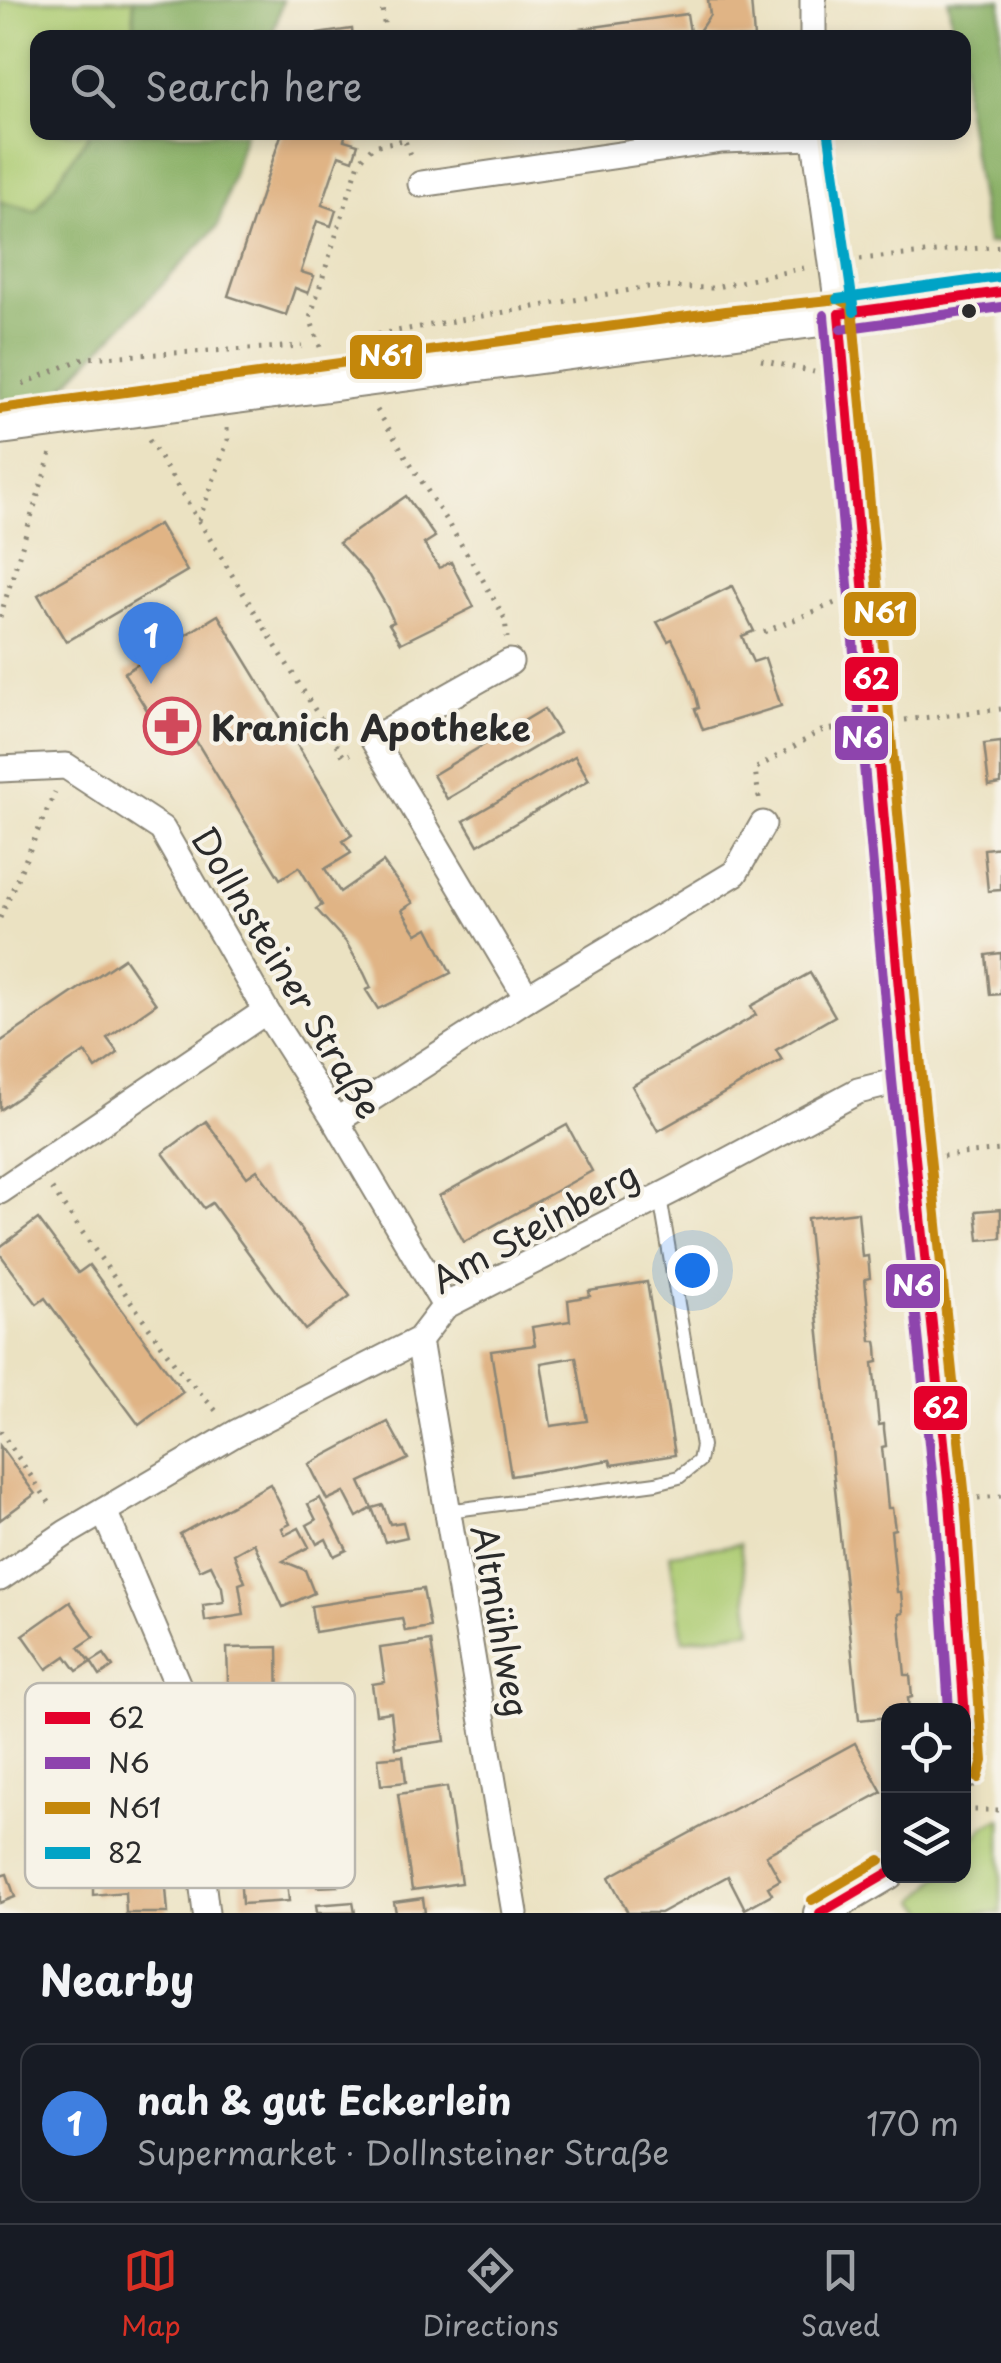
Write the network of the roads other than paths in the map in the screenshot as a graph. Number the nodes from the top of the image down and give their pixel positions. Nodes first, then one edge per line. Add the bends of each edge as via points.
1 (813, 0) edge
2 (814, 30) edge
3 (722, 140) edge
4 (815, 140) edge
5 (421, 184) dead end
6 (1001, 292) edge
7 (840, 314) junction
8 (0, 424) edge
9 (510, 662) road end
10 (0, 769) edge
11 (763, 824) road end
12 (527, 998) junction
13 (266, 1011) junction
14 (907, 1079) junction
15 (336, 1121) junction
16 (0, 1191) edge
17 (660, 1197) junction
18 (445, 1306) junction
19 (420, 1340) junction
20 (104, 1511) junction
21 (448, 1511) junction
22 (0, 1578) edge
23 (177, 1683) edge
24 (964, 1703) edge
25 (881, 1878) edge
26 (203, 1888) edge
27 (206, 1913) edge
28 (515, 1913) edge
29 (820, 1913) edge

1 - 2 street
3 - 5 street
4 - 7 street
6 - 7 main road
7 - 8 main road via 341,360 224,395
7 - 14 street
9 - 12 street via 373,739
10 - 13 street, Dollnsteiner Straße via 66,766 162,829
11 - 12 street via 735,873
12 - 15 street
13 - 15 street, Dollnsteiner Straße
13 - 16 street
14 - 17 street, Am Steinberg via 858,1091
14 - 24 street
15 - 18 street, Dollnsteiner Straße
17 - 18 street, Am Steinberg
17 - 21 lane via 702,1446 699,1461 679,1477 656,1482
18 - 19 street, Am Steinberg
19 - 20 street, Am Steinberg via 236,1433
19 - 21 street, Altmühlweg
20 - 22 street, Am Steinberg
20 - 23 street
21 - 28 street, Altmühlweg
25 - 29 street
26 - 27 street

